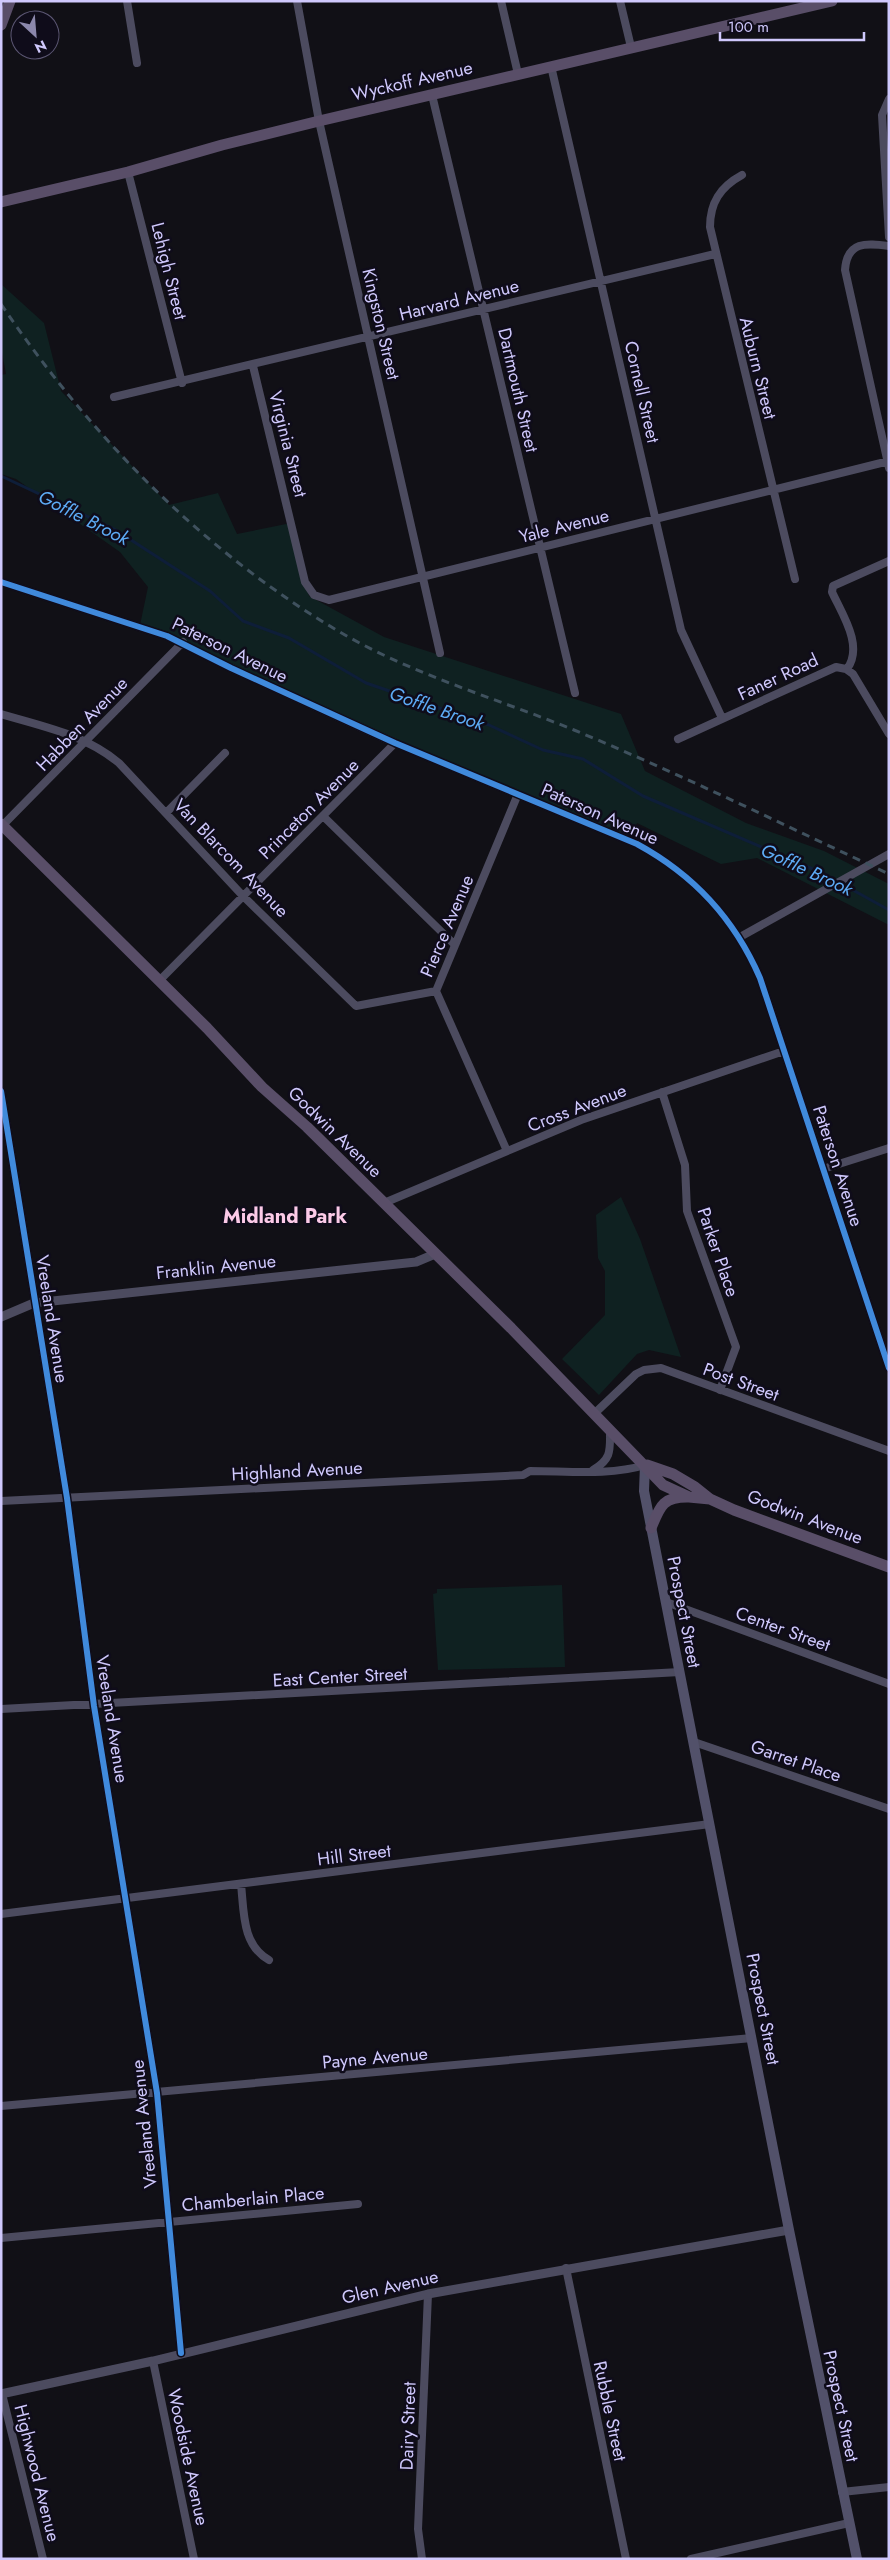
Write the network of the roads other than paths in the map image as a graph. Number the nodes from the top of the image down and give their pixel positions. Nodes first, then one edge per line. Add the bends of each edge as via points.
1 (10, 1) edge
2 (127, 1) edge
3 (297, 1) edge
4 (500, 1) edge
5 (620, 1) edge
6 (832, 1) edge
7 (1, 25) edge
8 (630, 47) junction
9 (137, 63) dead end
10 (551, 66) junction
11 (518, 74) junction
12 (432, 95) junction
13 (889, 100) edge
14 (319, 121) junction
15 (128, 172) junction
16 (742, 176) dead end
17 (1, 202) edge
18 (889, 237) edge
19 (889, 246) edge
20 (715, 254) junction
21 (600, 281) junction
22 (484, 310) junction
23 (369, 338) junction
24 (253, 366) junction
25 (181, 380) junction
26 (114, 397) dead end
27 (888, 463) edge
28 (773, 490) junction
29 (656, 519) junction
30 (293, 530) joint
31 (540, 548) junction
32 (889, 561) edge
33 (424, 577) junction
34 (795, 579) dead end
35 (1, 582) edge
36 (183, 642) junction
37 (440, 653) dead end
38 (847, 669) junction
39 (575, 693) dead end
40 (1, 714) edge
41 (722, 718) junction
42 (889, 734) edge
43 (678, 739) dead end
44 (86, 740) junction
45 (395, 743) junction
46 (225, 753) dead end
47 (518, 794) junction
48 (166, 813) junction
49 (323, 816) junction
50 (2, 825) edge
51 (889, 854) edge
52 (244, 896) junction
53 (740, 937) junction
54 (455, 945) junction
55 (159, 981) junction
56 (436, 990) junction
57 (784, 1052) junction
58 (1, 1091) edge
59 (662, 1092) junction
60 (889, 1148) edge
61 (507, 1151) junction
62 (823, 1169) junction
63 (384, 1203) junction
64 (434, 1254) junction
65 (34, 1303) junction
66 (1, 1317) edge
67 (889, 1368) edge
68 (720, 1390) junction
69 (595, 1413) junction
70 (610, 1428) junction
71 (889, 1451) edge
72 (645, 1465) junction
73 (593, 1470) junction
74 (689, 1496) junction
75 (67, 1498) junction
76 (710, 1499) junction
77 (1, 1501) edge
78 (651, 1528) junction
79 (889, 1567) edge
80 (666, 1602) junction
81 (680, 1672) junction
82 (889, 1684) edge
83 (94, 1706) junction
84 (1, 1709) edge
85 (694, 1742) junction
86 (889, 1809) edge
87 (710, 1824) junction
88 (240, 1884) junction
89 (126, 1900) junction
90 (1, 1914) edge
91 (269, 1960) dead end
92 (752, 2038) junction
93 (157, 2093) junction
94 (1, 2106) edge
95 (358, 2204) dead end
96 (168, 2222) junction
97 (789, 2230) junction
98 (1, 2238) edge
99 (566, 2268) junction
100 (428, 2294) junction
101 (181, 2354) junction
102 (153, 2361) junction
103 (1, 2394) edge
104 (889, 2487) edge
105 (842, 2492) junction
106 (849, 2523) junction
107 (42, 2559) edge
108 (194, 2559) edge
109 (422, 2559) edge
110 (626, 2559) edge
111 (691, 2559) edge
112 (857, 2559) edge

1 - 7 main road
2 - 9 street
3 - 14 street, Kingston Street
4 - 11 street
5 - 8 street
6 - 8 main road, Wyckoff Avenue
8 - 10 main road, Wyckoff Avenue
10 - 11 main road, Wyckoff Avenue
10 - 21 street, Cornell Street
11 - 12 main road, Wyckoff Avenue
12 - 14 main road, Wyckoff Avenue
12 - 22 street, Dartmouth Street
13 - 18 street via 882,115
14 - 15 main road, Wyckoff Avenue
14 - 23 street, Kingston Street
15 - 17 main road, Wyckoff Avenue
15 - 25 street, Lehigh Street
16 - 20 street, Auburn Street via 722,189 712,206 710,227
19 - 27 street via 860,245 848,255 845,270
20 - 21 street, Harvard Avenue
20 - 28 street, Auburn Street
21 - 22 street, Harvard Avenue
21 - 29 street, Cornell Street
22 - 23 street, Harvard Avenue
22 - 31 street, Dartmouth Street
23 - 24 street, Harvard Avenue
23 - 33 street, Kingston Street
24 - 25 street, Harvard Avenue
24 - 30 street, Virginia Street
25 - 26 street, Harvard Avenue
27 - 28 street, Yale Avenue
28 - 29 street, Yale Avenue
28 - 34 street, Auburn Street
29 - 31 street, Yale Avenue
29 - 41 street, Cornell Street via 681,630
30 - 33 street, Yale Avenue via 305,582 314,595 321,598 335,599
31 - 33 street, Yale Avenue
31 - 39 street, Dartmouth Street
32 - 38 street via 833,586 832,592 854,642 853,661
33 - 37 street, Kingston Street
35 - 36 street, Paterson Avenue via 137,624
36 - 44 street, Habben Avenue
36 - 45 street, Paterson Avenue via 239,672
38 - 41 street, Faner Road via 832,668
38 - 42 street, Faner Road
40 - 44 street, Van Blarcom Avenue
41 - 43 street, Faner Road
44 - 48 street, Van Blarcom Avenue via 118,763
44 - 50 street, Habben Avenue
45 - 47 street, Paterson Avenue
45 - 49 street, Princeton Avenue
46 - 48 street
47 - 53 street, Paterson Avenue via 659,856 680,870 711,899
47 - 54 street, Pierce Avenue
48 - 52 street, Van Blarcom Avenue
49 - 52 street, Princeton Avenue
49 - 54 street
50 - 55 main road, Godwin Avenue
51 - 53 street
52 - 55 street, Princeton Avenue
52 - 56 street, Van Blarcom Avenue via 356,1006
53 - 57 street, Paterson Avenue via 760,978
54 - 56 street, Pierce Avenue
55 - 63 main road, Godwin Avenue via 262,1087
56 - 61 street, Pierce Avenue
57 - 59 street, Cross Avenue
57 - 62 street, Paterson Avenue
58 - 65 street, Vreeland Avenue
59 - 61 street, Cross Avenue via 581,1120
59 - 68 street, Parker Place via 686,1166 687,1211 736,1347
60 - 62 street
61 - 63 street, Cross Avenue
62 - 67 street, Paterson Avenue
63 - 64 main road, Godwin Avenue
64 - 65 street, Franklin Avenue via 416,1262
64 - 69 main road, Godwin Avenue
65 - 66 street, Franklin Avenue
65 - 75 street, Vreeland Avenue
68 - 69 street, Post Street via 653,1368 636,1374
68 - 71 street, Post Street
69 - 70 main road, Godwin Avenue
70 - 72 main road, Godwin Avenue
70 - 73 street via 608,1455 604,1464
72 - 73 street, Highland Avenue via 625,1471
72 - 74 main road, Godwin Avenue via 663,1485
72 - 76 main road, Godwin Avenue via 673,1474
72 - 78 main road, Prospect Street via 644,1491
73 - 75 street, Highland Avenue
74 - 76 main road, Godwin Avenue
74 - 78 main road via 673,1497 665,1502
75 - 77 street, Highland Avenue
75 - 83 street, Vreeland Avenue
76 - 79 main road, Godwin Avenue
78 - 80 main road, Prospect Street
80 - 81 main road, Prospect Street
80 - 82 street, Center Street
81 - 83 street, East Center Street
81 - 85 main road, Prospect Street
83 - 84 street, East Center Street
83 - 89 street, Vreeland Avenue
85 - 86 street, Garret Place
85 - 87 main road, Prospect Street
87 - 88 street, Hill Street
87 - 92 main road, Prospect Street
88 - 89 street, Hill Street
88 - 91 street via 252,1946
89 - 90 street, Hill Street
89 - 93 street, Vreeland Avenue
92 - 93 street, Payne Avenue
92 - 97 main road, Prospect Street
93 - 94 street, Payne Avenue
93 - 96 street, Vreeland Avenue
95 - 96 street, Chamberlain Place
96 - 98 street, Chamberlain Place
96 - 101 street, Vreeland Avenue
97 - 99 street, Glen Avenue
97 - 105 main road, Prospect Street
99 - 100 street, Glen Avenue
99 - 110 street, Rubble Street
100 - 101 street, Glen Avenue
100 - 109 street, Dairy Street via 418,2529
101 - 102 street, Glen Avenue
102 - 103 street, Glen Avenue
102 - 108 street, Woodside Avenue
103 - 107 street, Highwood Avenue
104 - 105 street
105 - 106 main road, Prospect Street
106 - 111 street
106 - 112 main road, Prospect Street

